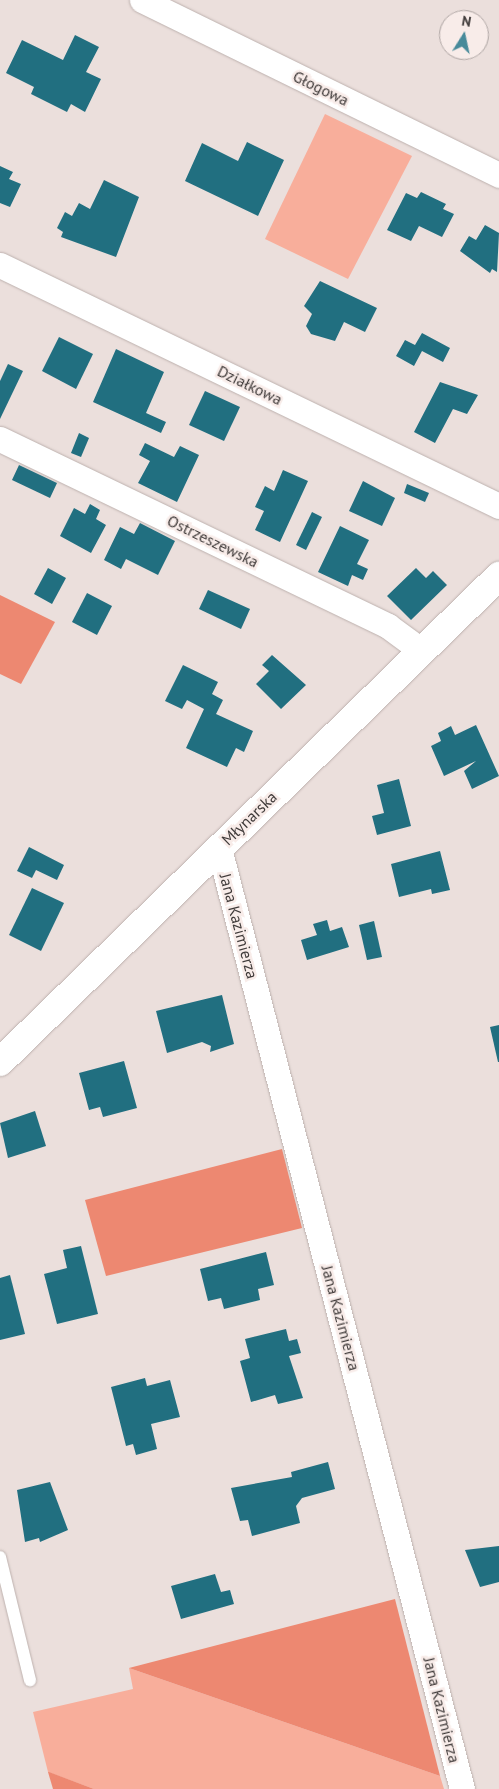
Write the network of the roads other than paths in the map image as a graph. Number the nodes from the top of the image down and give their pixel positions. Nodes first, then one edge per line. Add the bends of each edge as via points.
1 (142, 0) edge
2 (499, 175) edge
3 (0, 265) edge
4 (0, 439) edge
5 (499, 506) edge
6 (497, 582) edge
7 (422, 651) junction
8 (219, 848) junction
9 (0, 1062) edge
10 (0, 1557) edge
11 (30, 1680) dead end
12 (462, 1789) edge

1 - 2 street, Głogowa
3 - 5 street, Działkowa
4 - 7 street, Ostrzeszewska via 388,626
6 - 7 street, Młynarska
7 - 8 street, Młynarska
8 - 9 street, Młynarska
8 - 12 street, Jana Kazimierza
10 - 11 lane

